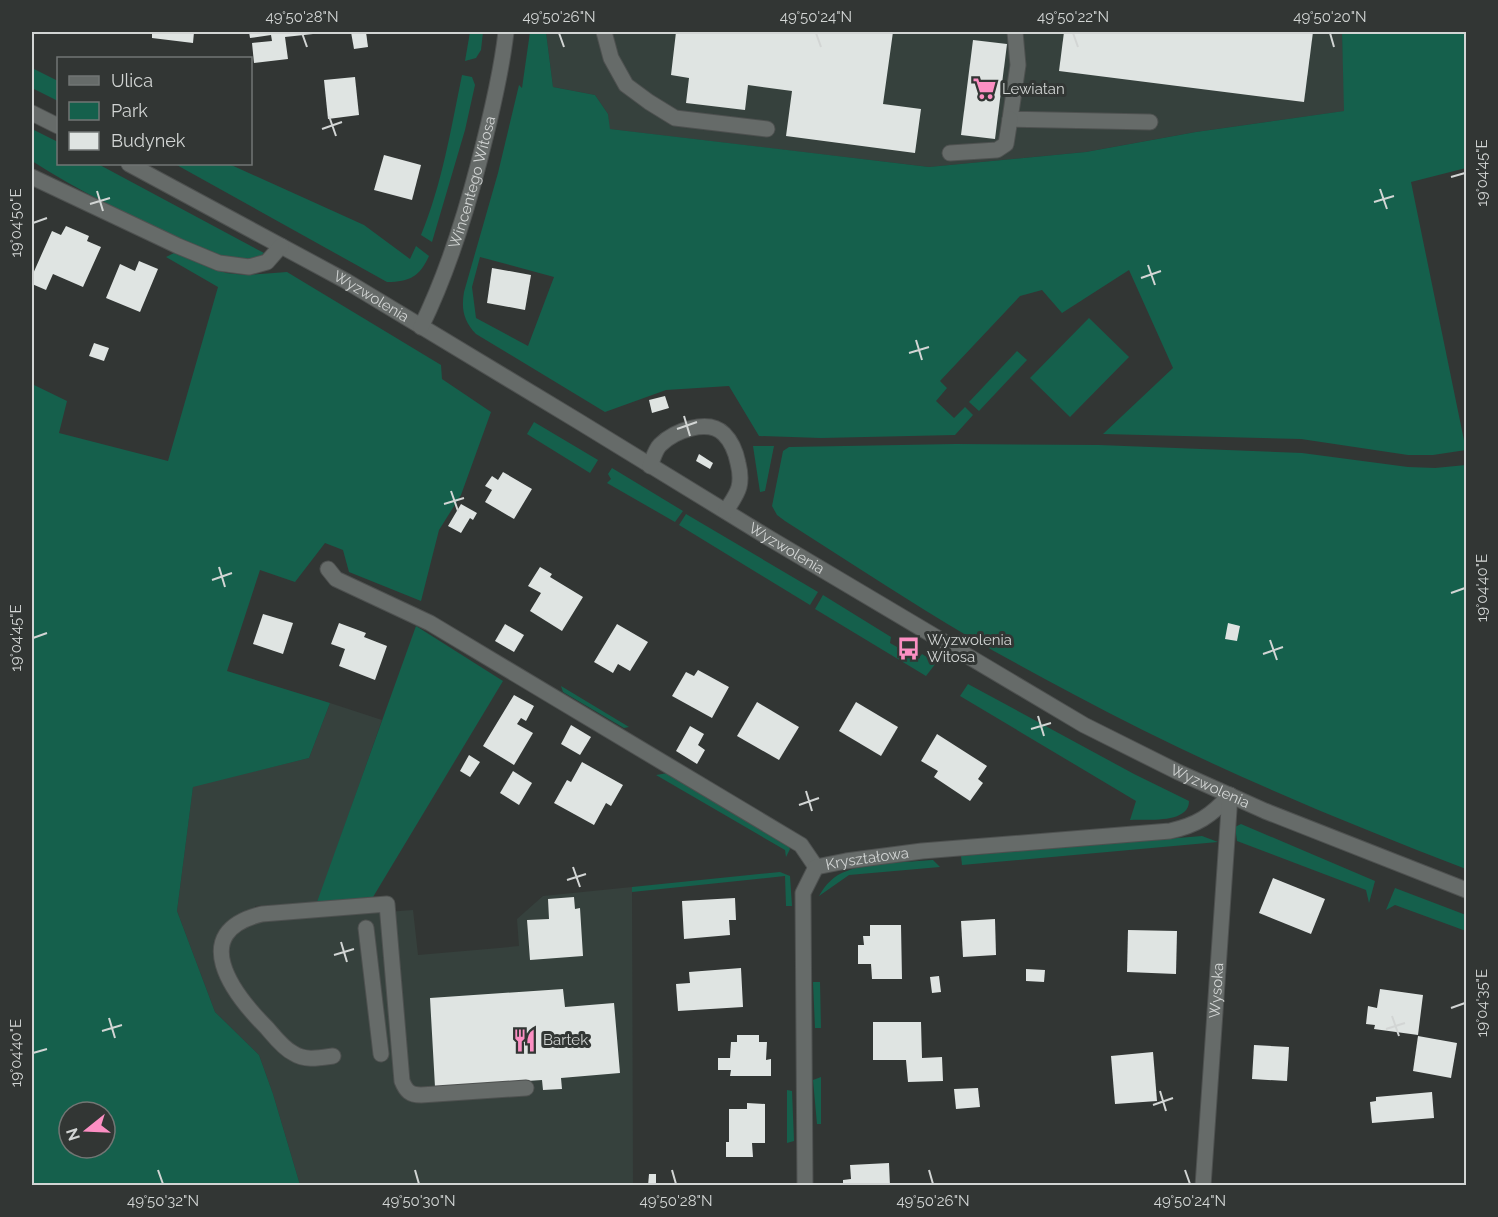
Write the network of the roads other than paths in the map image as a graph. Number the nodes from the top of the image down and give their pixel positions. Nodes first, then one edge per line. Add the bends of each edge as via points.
1 (506, 32) edge
2 (604, 32) edge
3 (1015, 32) edge
4 (32, 113) edge
5 (1010, 119) junction
6 (1150, 122) dead end
7 (57, 126) edge
8 (767, 129) dead end
9 (950, 153) dead end
10 (131, 165) edge
11 (32, 177) edge
12 (281, 246) junction
13 (421, 327) junction
14 (650, 466) junction
15 (726, 512) junction
16 (328, 569) dead end
17 (1230, 795) junction
18 (816, 867) junction
19 (1467, 891) edge
20 (366, 928) dead end
21 (381, 1054) dead end
22 (333, 1056) dead end
23 (526, 1088) dead end
24 (805, 1185) edge
25 (1203, 1185) edge

1 - 13 street, Wincentego Witosa via 489,124 464,218 446,273
2 - 8 street via 611,58 626,85 675,118
3 - 5 street via 1018,65
4 - 7 street
5 - 6 street
5 - 9 street via 1006,144 997,150
10 - 12 street, Wyzwolenia
11 - 12 street via 219,263 249,267 267,262
12 - 13 street, Wyzwolenia
13 - 14 street, Wyzwolenia
14 - 15 street, Wyzwolenia
14 - 15 street via 658,447 684,431 704,428 723,432 734,450 740,472 739,487
15 - 17 street, Wyzwolenia via 1084,725
16 - 18 street via 336,579 430,623 801,845
17 - 18 street, Kryształowa via 1204,819 1170,831 922,851
17 - 19 street, Wyzwolenia
17 - 25 street, Wysoka
18 - 24 street, Kryształowa via 803,893
20 - 21 street
22 - 23 street via 311,1060 291,1053 257,1018 234,988 222,958 224,936 233,926 262,914 387,904 402,1081 406,1090 422,1095

